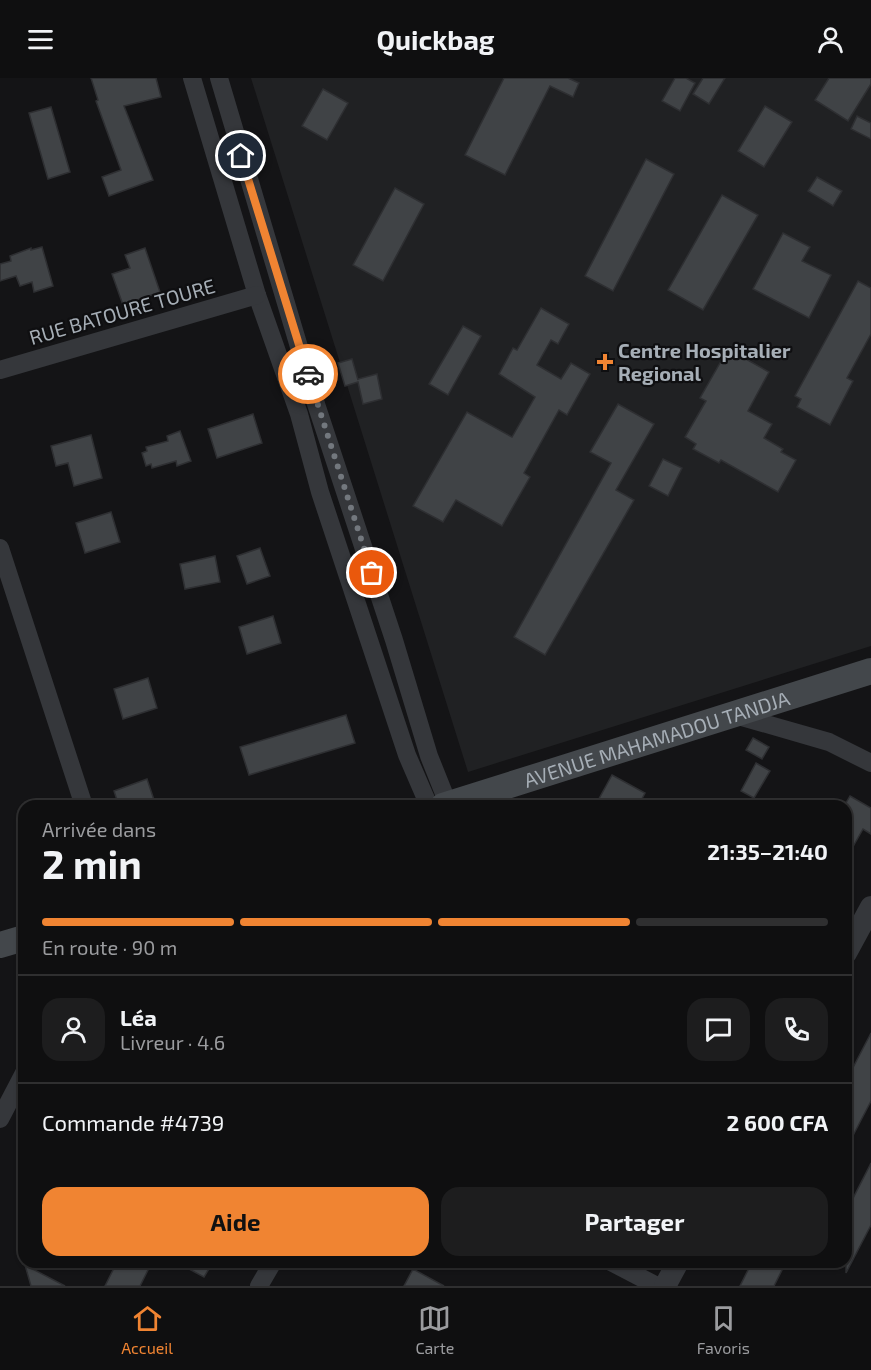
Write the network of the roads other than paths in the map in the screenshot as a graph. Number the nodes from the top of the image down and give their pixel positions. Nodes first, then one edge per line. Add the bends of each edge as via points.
1 (192, 78) edge
2 (219, 78) edge
3 (257, 295) junction
4 (0, 370) edge
5 (0, 548) edge
6 (394, 640) junction
7 (371, 645) junction
8 (871, 671) edge
9 (735, 715) junction
10 (871, 763) edge
11 (82, 800) edge
12 (437, 800) edge
13 (441, 800) edge
14 (458, 800) edge
15 (871, 907) edge
16 (852, 942) edge
17 (18, 1084) edge
18 (0, 1119) edge
19 (270, 1268) edge
20 (622, 1268) edge
21 (675, 1268) edge
22 (260, 1286) edge
23 (657, 1286) edge
24 (665, 1286) edge

1 - 3 street
2 - 6 street via 316,404
3 - 4 street, RUE BATOURE TOURE
3 - 7 street via 299,414 320,492
5 - 11 street
6 - 7 street
6 - 13 street
7 - 12 street via 415,776
8 - 9 main road, AVENUE MAHAMADOU TANDJA
9 - 10 street via 829,742
9 - 14 main road, AVENUE MAHAMADOU TANDJA
15 - 16 street
17 - 18 street
19 - 22 street
20 - 23 street
21 - 24 street

